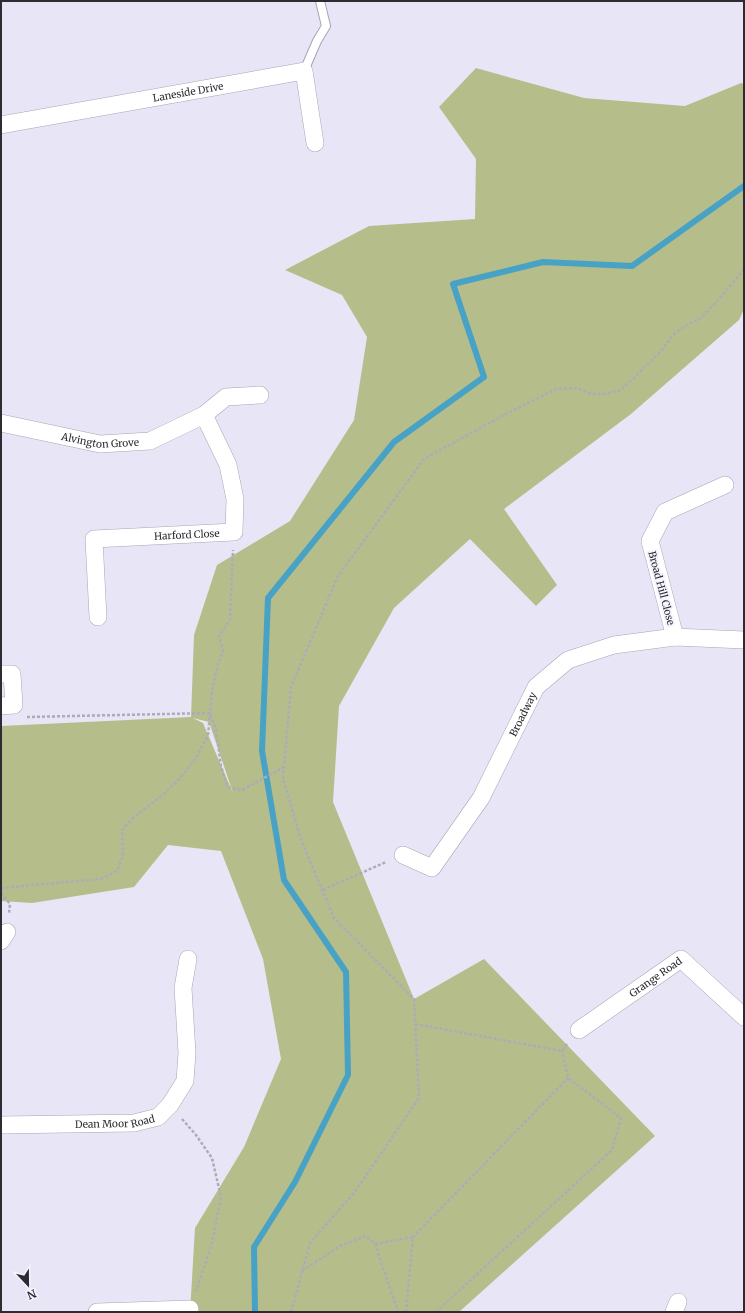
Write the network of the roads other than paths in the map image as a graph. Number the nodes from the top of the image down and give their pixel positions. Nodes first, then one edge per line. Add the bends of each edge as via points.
1 (320, 1) edge
2 (304, 71) junction
3 (1, 125) edge
4 (315, 143) dead end
5 (260, 395) dead end
6 (204, 415) junction
7 (1, 423) edge
8 (725, 485) dead end
9 (98, 617) dead end
10 (675, 637) junction
11 (744, 640) edge
12 (1, 674) edge
13 (1, 706) edge
14 (403, 855) road end
15 (188, 959) dead end
16 (744, 1017) edge
17 (579, 1030) road end
18 (1, 1125) edge
19 (190, 1309) road end
20 (97, 1312) edge

1 - 2 lane via 326,26
2 - 3 street, Laneside Drive
2 - 4 street
5 - 6 street, Alvington Grove via 226,397
6 - 7 street, Alvington Grove via 150,442 100,444
6 - 9 street, Harford Close via 228,465 235,499 234,532 94,539
8 - 10 street, Broad Hill Close via 665,512 650,541
10 - 11 street, Broadway
10 - 14 street, Broadway via 614,645 568,660 536,687 481,798 432,868
12 - 13 street via 12,674 14,705
15 - 18 street, Dean Moor Road via 183,988 187,1054 185,1081 170,1105 158,1116 134,1122
16 - 17 street, Grange Road via 681,959
19 - 20 street

